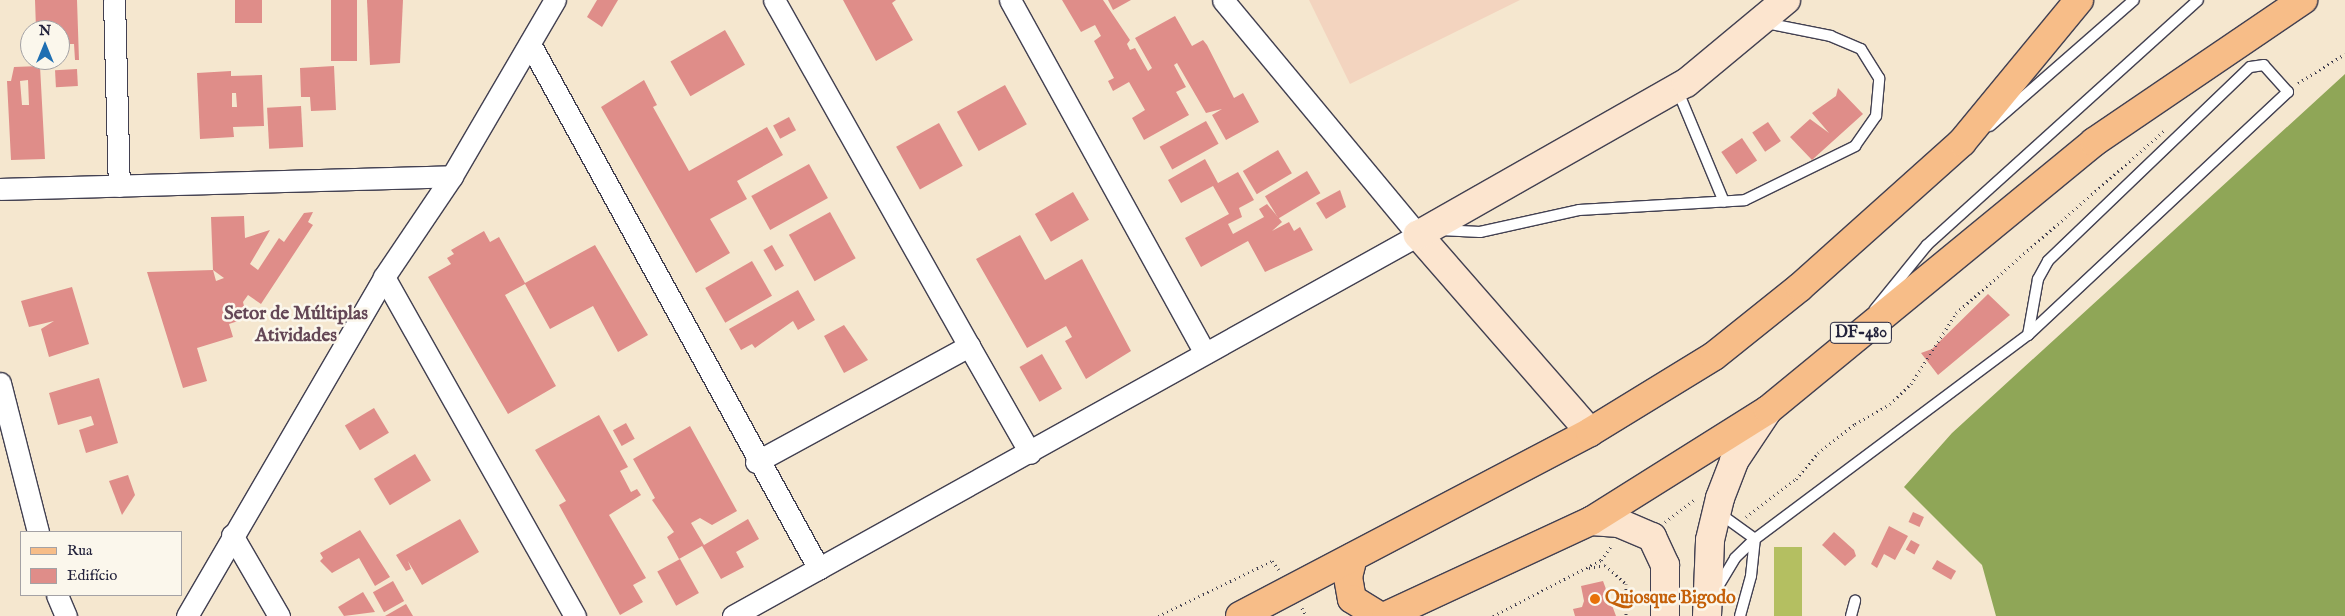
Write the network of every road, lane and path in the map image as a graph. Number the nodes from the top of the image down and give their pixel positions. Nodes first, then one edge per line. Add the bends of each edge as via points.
1 (114, 0) edge
2 (555, 0) edge
3 (774, 0) edge
4 (1010, 0) edge
5 (1223, 0) edge
6 (1786, 0) edge
7 (2079, 0) edge
8 (2134, 0) edge
9 (2198, 0) edge
10 (2303, 0) edge
11 (1761, 22) junction
12 (530, 44) junction
13 (2345, 54) edge
14 (1677, 88) junction
15 (2288, 92) junction
16 (2188, 127) junction
17 (1962, 142) junction
18 (452, 176) junction
19 (119, 186) junction
20 (0, 189) edge
21 (1724, 202) junction
22 (1425, 231) junction
23 (384, 277) junction
24 (1863, 332) junction
25 (2028, 335) junction
26 (969, 346) junction
27 (1204, 352) junction
28 (0, 383) edge
29 (1768, 410) junction
30 (1590, 432) junction
31 (1030, 454) junction
32 (756, 462) junction
33 (1726, 518) junction
34 (1591, 521) junction
35 (38, 531) edge
36 (232, 535) junction
37 (1755, 539) junction
38 (1353, 557) junction
39 (1586, 568) dead end
40 (819, 569) junction
41 (1292, 588) junction
42 (57, 596) edge
43 (1855, 601) dead end
44 (1707, 611) edge
45 (66, 616) edge
46 (187, 616) edge
47 (279, 616) edge
48 (575, 616) edge
49 (733, 616) edge
50 (1158, 616) edge
51 (1240, 616) edge
52 (1306, 616) edge
53 (1379, 616) edge
54 (1386, 616) edge
55 (1626, 616) edge
56 (1665, 616) edge
57 (1740, 616) edge
58 (1851, 616) edge

1 - 19 street
2 - 12 street
3 - 26 street
4 - 27 street
5 - 22 street
6 - 11 street
7 - 17 main road
8 - 17 lane via 2033,91
9 - 24 lane via 1927,245 1888,291
10 - 24 main road, DF-480 via 2094,142
11 - 14 street
11 - 21 lane via 1831,36 1861,49 1878,78 1876,116 1855,146 1745,200
12 - 18 street
12 - 32 street
13 - 15 path
14 - 21 lane
14 - 22 street
15 - 16 lane via 2264,65 2257,64
15 - 25 lane
16 - 25 lane via 2048,261 2038,279
16 - 33 path via 2160,130 1956,313 1911,384 1890,404 1840,436 1796,479
17 - 30 main road via 1800,288 1714,356
18 - 19 street
18 - 23 street
19 - 20 street
21 - 22 lane via 1579,210 1480,232
22 - 27 street
22 - 30 street
23 - 36 street
23 - 48 street
24 - 29 main road, DF-480
25 - 37 lane
26 - 31 street
26 - 32 street
27 - 31 street
28 - 35 street
29 - 33 street via 1734,461
29 - 34 main road, DF-480
30 - 38 main road
31 - 40 street
32 - 40 street
33 - 37 lane
33 - 44 street
34 - 54 main road, DF-480
34 - 56 street via 1619,523 1652,537 1665,565
36 - 46 street
36 - 47 street
37 - 44 lane via 1735,558
37 - 57 lane via 1751,576
38 - 41 main road
38 - 53 main road via 1348,577 1352,599
39 - 55 path via 1605,565 1626,584
40 - 49 street
41 - 50 path via 1272,561
41 - 51 main road
41 - 52 path
42 - 45 street
43 - 58 lane

